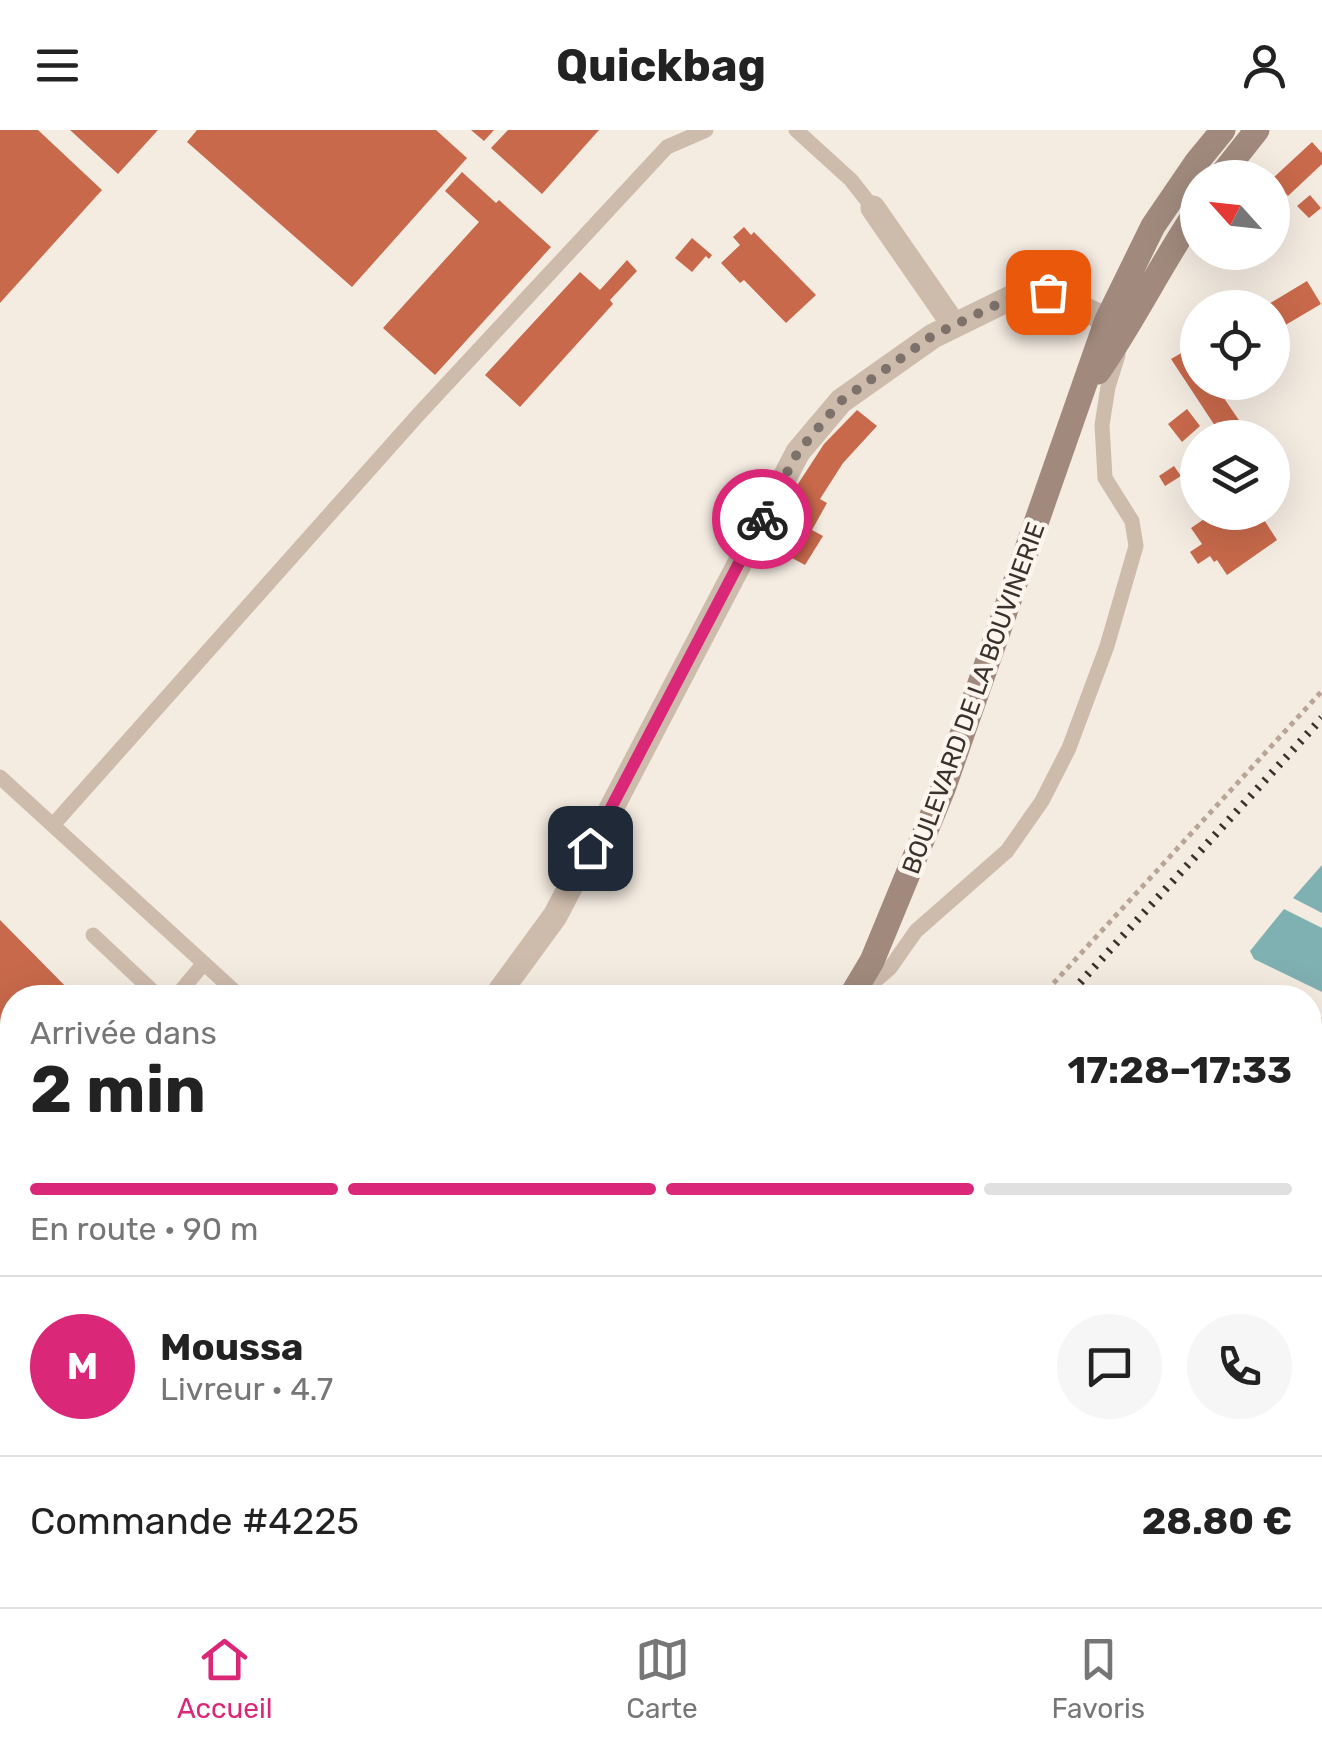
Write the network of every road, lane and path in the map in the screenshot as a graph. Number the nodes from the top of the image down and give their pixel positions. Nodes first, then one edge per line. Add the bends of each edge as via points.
1 (706, 130) edge
2 (796, 130) edge
3 (1223, 130) edge
4 (1256, 130) edge
5 (1234, 160) edge
6 (874, 208) joint
7 (1180, 236) edge
8 (954, 326) junction
9 (1116, 327) junction
10 (1322, 691) edge
11 (0, 777) edge
12 (53, 825) junction
13 (93, 934) dead end
14 (204, 963) junction
15 (146, 985) edge
16 (186, 985) edge
17 (228, 985) edge
18 (505, 985) edge
19 (860, 985) edge
20 (869, 985) edge
21 (1052, 985) edge

1 - 12 lane via 667,147
2 - 6 lane
3 - 9 street, BOULEVARD DE LA BOUVINERIE via 1153,226
4 - 5 street
6 - 8 street
7 - 9 street, BOULEVARD DE LA BOUVINERIE
8 - 9 street via 1029,289
8 - 18 street via 841,401 798,452 555,916
9 - 19 street, BOULEVARD DE LA BOUVINERIE via 1083,392 943,789
9 - 20 lane via 1102,425 1105,478 1132,520 1136,546 1107,646 1068,748 1007,851 916,931
10 - 21 path
11 - 12 lane
12 - 14 lane
13 - 15 lane
14 - 16 lane
14 - 17 lane

